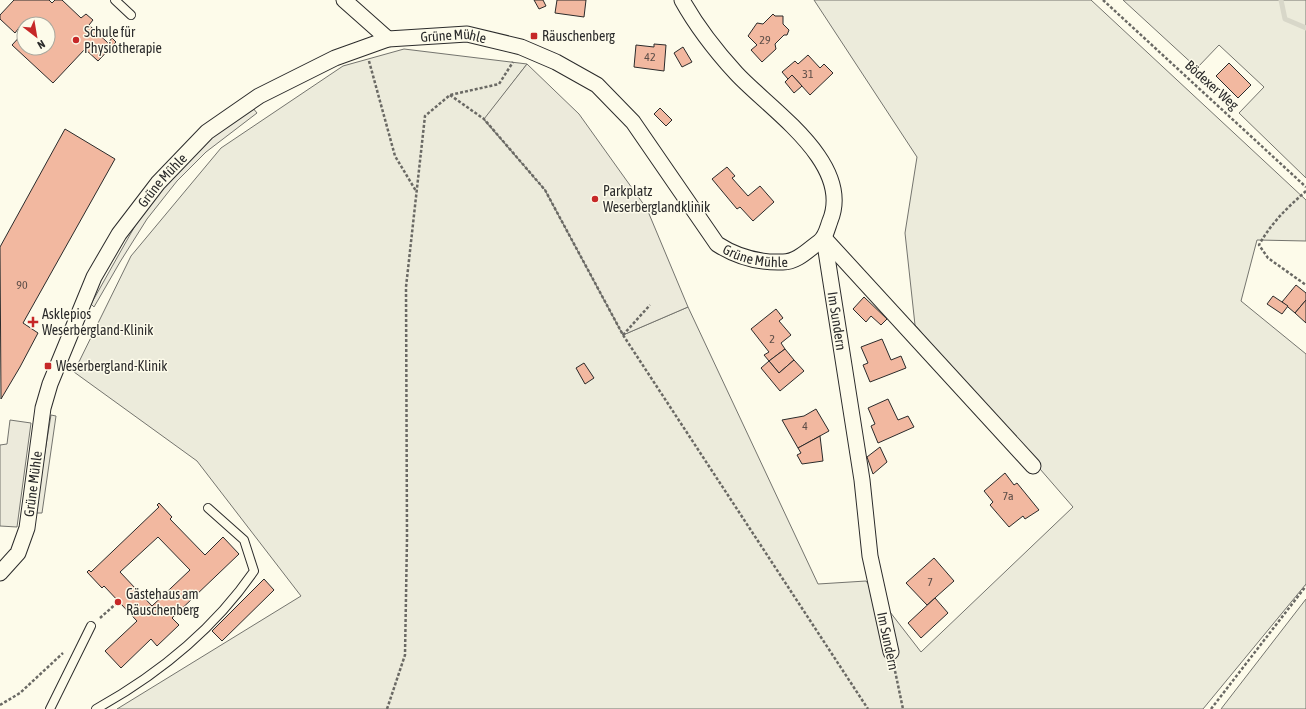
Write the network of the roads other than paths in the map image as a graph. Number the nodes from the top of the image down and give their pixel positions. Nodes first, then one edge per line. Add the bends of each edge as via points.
1 (115, 0) edge
2 (344, 0) edge
3 (682, 0) edge
4 (131, 15) dead end
5 (388, 39) junction
6 (824, 238) junction
7 (1033, 466) dead end
8 (208, 508) dead end
9 (0, 573) edge
10 (91, 626) road end
11 (891, 652) road end
12 (50, 709) edge
13 (96, 709) edge

1 - 4 lane
2 - 5 street
3 - 6 street via 712,46 737,74 789,121 813,147 833,184 834,212
5 - 6 street, Grüne Mühle via 467,34 521,48 556,62 598,85 633,122 717,244 732,254 767,263 792,262
5 - 9 street, Grüne Mühle via 335,58 259,96 207,132 158,183 119,234 94,277 50,384 43,408 27,528 18,553
6 - 7 street
6 - 11 street, Im Sundern via 862,480 870,556
8 - 13 lane via 244,540 254,571 239,592 196,639 121,695
10 - 12 lane

